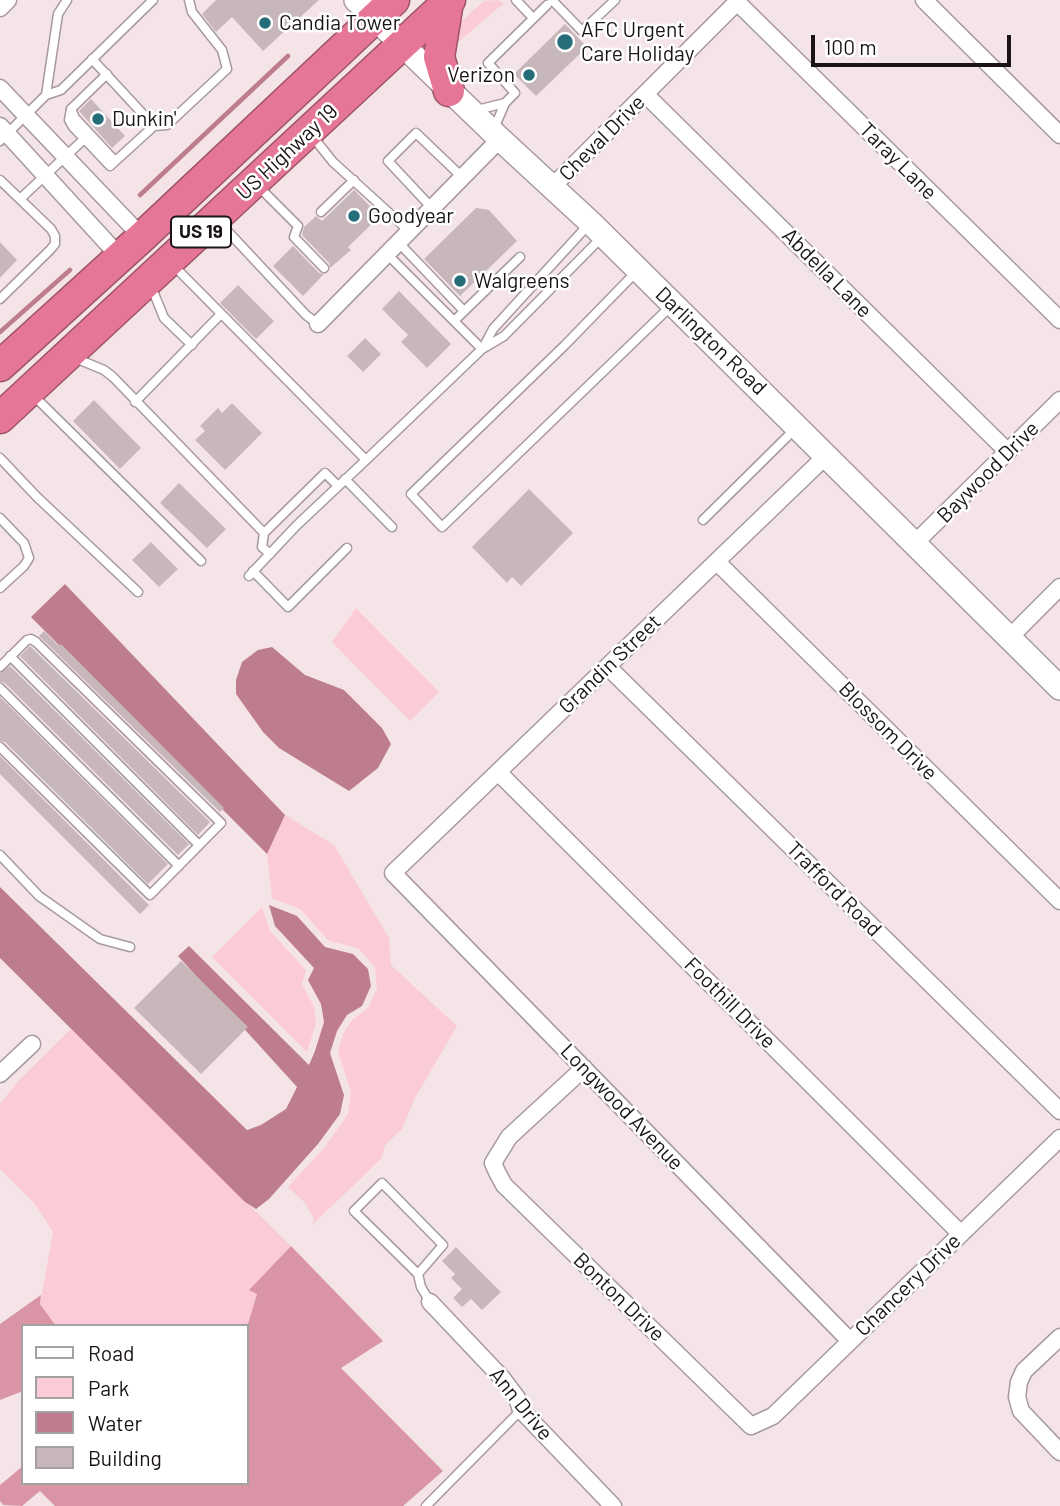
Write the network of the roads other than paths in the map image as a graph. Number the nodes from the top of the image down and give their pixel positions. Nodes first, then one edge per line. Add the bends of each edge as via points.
1 (8, 0) edge
2 (67, 0) edge
3 (153, 0) edge
4 (189, 0) edge
5 (516, 0) edge
6 (615, 0) edge
7 (924, 0) edge
8 (449, 1) edge
9 (738, 1) edge
10 (550, 3) edge
11 (375, 6) edge
12 (0, 8) edge
13 (533, 18) junction
14 (401, 46) junction
15 (92, 59) junction
16 (107, 74) junction
17 (0, 88) edge
18 (449, 91) junction
19 (645, 94) junction
20 (46, 95) junction
21 (505, 103) junction
22 (71, 109) junction
23 (470, 111) junction
24 (27, 115) junction
25 (154, 126) junction
26 (308, 132) junction
27 (2, 134) edge
28 (1060, 135) edge
29 (496, 136) junction
30 (83, 140) junction
31 (65, 155) junction
32 (113, 163) junction
33 (44, 174) junction
34 (462, 177) junction
35 (0, 180) edge
36 (354, 180) junction
37 (255, 183) junction
38 (553, 186) junction
39 (20, 199) junction
40 (432, 208) junction
41 (321, 212) dead end
42 (215, 219) junction
43 (597, 229) junction
44 (398, 243) junction
45 (131, 246) junction
46 (520, 257) dead end
47 (324, 268) dead end
48 (638, 269) junction
49 (159, 271) junction
50 (0, 299) edge
51 (673, 304) junction
52 (464, 311) junction
53 (221, 314) junction
54 (1060, 320) edge
55 (454, 321) junction
56 (318, 324) joint
57 (192, 345) junction
58 (482, 349) junction
59 (69, 355) junction
60 (0, 366) edge
61 (29, 391) junction
62 (1060, 400) edge
63 (135, 402) junction
64 (0, 418) edge
65 (798, 426) junction
66 (1008, 452) junction
67 (827, 455) junction
68 (0, 458) edge
69 (366, 460) junction
70 (342, 482) junction
71 (0, 518) edge
72 (704, 520) dead end
73 (392, 527) dead end
74 (264, 533) junction
75 (915, 543) junction
76 (347, 548) dead end
77 (270, 554) junction
78 (201, 561) dead end
79 (717, 562) junction
80 (1060, 587) edge
81 (0, 588) edge
82 (138, 592) dead end
83 (1009, 638) junction
84 (10, 656) junction
85 (0, 667) edge
86 (608, 667) junction
87 (0, 688) edge
88 (1060, 688) edge
89 (0, 747) edge
90 (498, 772) junction
91 (200, 845) junction
92 (0, 855) edge
93 (179, 866) junction
94 (393, 873) joint
95 (1060, 901) edge
96 (130, 947) dead end
97 (32, 1044) dead end
98 (584, 1068) junction
99 (0, 1074) edge
100 (1060, 1111) edge
101 (1060, 1138) edge
102 (961, 1234) junction
103 (418, 1274) junction
104 (430, 1302) joint
105 (1060, 1337) edge
106 (850, 1341) junction
107 (521, 1410) junction
108 (751, 1426) joint
109 (1060, 1452) edge
110 (426, 1506) edge
111 (612, 1506) edge

1 - 12 street
2 - 20 lane via 58,14
3 - 15 lane
4 - 25 lane via 192,12 222,50 227,69 167,125
5 - 13 lane
6 - 10 lane via 582,31
7 - 28 street
8 - 14 highway, US Highway 19 / US 19
8 - 18 highway via 439,57
9 - 19 street, Cheval Drive
9 - 54 street, Taray Lane
10 - 13 lane
11 - 14 street, Darlington Road
11 - 45 highway, US Highway 19 / US 19
13 - 21 lane via 488,64 515,93
14 - 18 street, Darlington Road
14 - 26 highway, US Highway 19 / US 19
15 - 16 lane
15 - 20 lane via 61,90
16 - 22 lane
16 - 25 lane
17 - 24 street
18 - 23 street, Darlington Road
19 - 38 street, Cheval Drive
19 - 66 street, Abdella Lane
20 - 24 lane
21 - 23 lane
21 - 29 lane
22 - 30 lane via 69,120
22 - 32 lane
23 - 29 street, Darlington Road
24 - 27 lane
24 - 31 street
25 - 32 lane
26 - 36 lane
26 - 37 highway, US Highway 19 / US 19
27 - 33 street
29 - 34 street
29 - 38 street, Darlington Road
30 - 31 lane
30 - 32 lane
31 - 33 lane
31 - 45 street
33 - 39 lane
33 - 45 street
34 - 40 street
34 - 40 lane via 416,133 388,161
35 - 39 lane
36 - 41 lane
36 - 44 lane
37 - 42 highway, US Highway 19 / US 19
37 - 47 lane via 298,226 294,237
38 - 43 street, Darlington Road
39 - 50 lane via 51,229 55,244
40 - 44 street
42 - 49 highway, US Highway 19 / US 19
42 - 56 lane
43 - 48 street, Darlington Road
43 - 58 lane via 493,329
43 - 58 lane via 504,336
44 - 52 lane
44 - 55 lane
44 - 56 street
45 - 60 highway, US Highway 19 / US 19
45 - 64 highway via 141,251 121,279 56,340
46 - 52 lane
48 - 51 street, Darlington Road
48 - 51 lane via 411,494 442,527
49 - 53 lane
49 - 57 lane via 164,318
49 - 59 highway, US Highway 19 / US 19
51 - 65 street, Darlington Road
52 - 55 lane
53 - 57 lane
53 - 69 lane
55 - 58 lane
57 - 63 lane
58 - 69 lane
59 - 61 highway, US Highway 19 / US 19
59 - 63 lane via 114,377
61 - 64 highway, US Highway 19 / US 19
61 - 78 lane
62 - 66 street, Baywood Drive
63 - 74 lane
65 - 67 street, Darlington Road
65 - 72 lane
66 - 75 street, Baywood Drive
67 - 75 street, Darlington Road
67 - 79 street, Grandin Street
68 - 82 lane
69 - 70 lane
70 - 73 lane
70 - 74 lane via 325,473
70 - 77 lane
71 - 81 lane via 24,543 29,558
74 - 77 lane via 262,547
75 - 83 street, Darlington Road
76 - 77 lane via 288,607 251,574
79 - 86 street, Grandin Street
79 - 95 street, Blossom Drive
80 - 83 street
83 - 88 street, Darlington Road
84 - 85 lane
84 - 91 lane
84 - 91 lane via 27,640 36,642 221,823
86 - 90 street, Grandin Street
86 - 100 street, Trafford Road
87 - 93 lane
89 - 93 lane via 150,895
90 - 94 street, Grandin Street
90 - 102 street, Foothill Drive
91 - 93 lane
92 - 96 lane via 39,896 100,939
94 - 98 street, Longwood Avenue
97 - 99 street
98 - 106 street, Longwood Avenue
98 - 108 street, Bonton Drive via 509,1137 493,1163 504,1185
101 - 102 street, Chancery Drive
102 - 106 street, Chancery Drive
103 - 103 lane via 354,1211 382,1183 443,1245
103 - 104 lane
104 - 107 street, Ann Drive via 502,1378
105 - 109 street via 1024,1371 1017,1397 1021,1411
106 - 108 street, Chancery Drive via 773,1416
107 - 110 lane
107 - 111 street, Ann Drive

